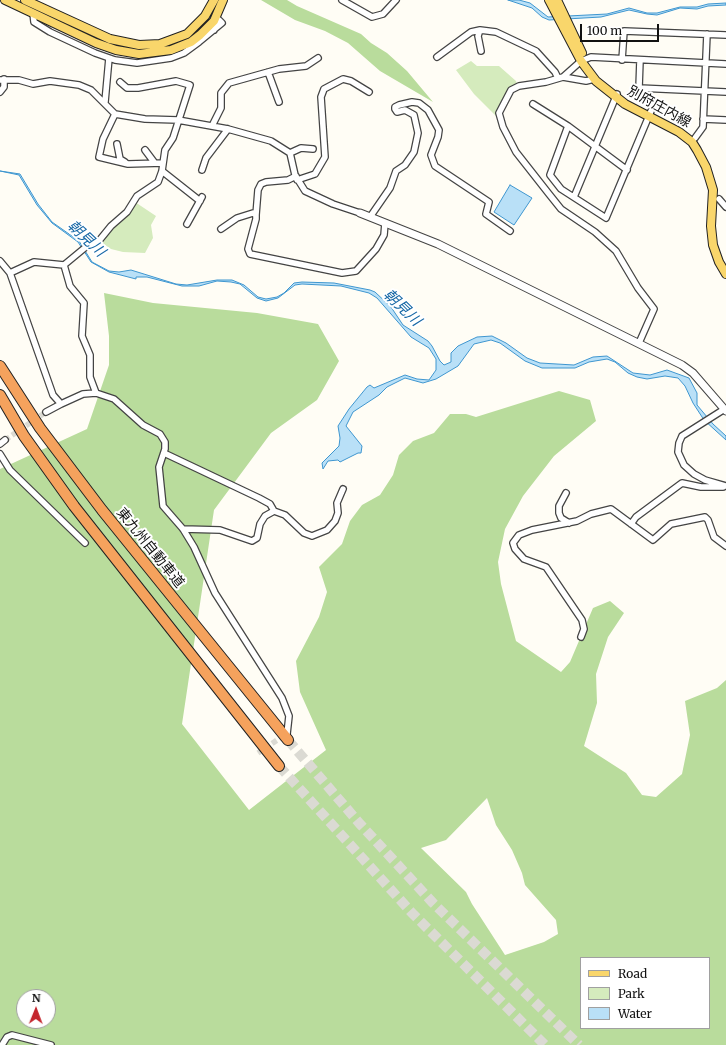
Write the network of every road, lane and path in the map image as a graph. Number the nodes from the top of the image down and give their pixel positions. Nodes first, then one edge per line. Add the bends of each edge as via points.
1 (5, 0) edge
2 (25, 0) edge
3 (214, 0) edge
4 (223, 0) edge
5 (396, 0) edge
6 (346, 1) edge
7 (554, 1) edge
8 (35, 6) edge
9 (214, 30) dead end
10 (480, 30) junction
11 (707, 34) junction
12 (726, 35) edge
13 (481, 51) dead end
14 (437, 57) dead end
15 (109, 58) junction
16 (318, 58) dead end
17 (583, 60) junction
18 (622, 60) junction
19 (640, 60) junction
20 (705, 63) junction
21 (726, 64) edge
22 (268, 72) junction
23 (561, 77) junction
24 (2, 79) edge
25 (594, 79) junction
26 (120, 82) dead end
27 (704, 91) junction
28 (0, 92) edge
29 (369, 92) dead end
30 (726, 92) edge
31 (616, 95) junction
32 (105, 102) junction
33 (279, 102) dead end
34 (533, 104) dead end
35 (650, 113) junction
36 (115, 114) junction
37 (703, 119) junction
38 (178, 120) junction
39 (726, 120) edge
40 (212, 126) junction
41 (568, 126) junction
42 (228, 129) junction
43 (695, 138) junction
44 (117, 144) dead end
45 (594, 146) junction
46 (313, 149) dead end
47 (145, 150) dead end
48 (290, 153) junction
49 (154, 162) junction
50 (163, 163) junction
51 (128, 164) junction
52 (202, 170) dead end
53 (627, 170) junction
54 (162, 172) junction
55 (296, 178) junction
56 (574, 197) junction
57 (718, 199) junction
58 (726, 207) edge
59 (360, 213) joint
60 (256, 215) junction
61 (370, 217) junction
62 (385, 223) junction
63 (187, 224) dead end
64 (221, 229) dead end
65 (510, 231) dead end
66 (0, 261) edge
67 (64, 265) junction
68 (726, 265) edge
69 (10, 273) junction
70 (726, 274) edge
71 (638, 343) junction
72 (0, 366) edge
73 (96, 393) junction
74 (0, 396) edge
75 (61, 404) junction
76 (723, 411) edge
77 (46, 412) tunnel mouth
78 (6, 440) tunnel mouth
79 (0, 444) edge
80 (164, 453) junction
81 (0, 454) edge
82 (726, 486) edge
83 (343, 489) dead end
84 (566, 493) dead end
85 (274, 511) junction
86 (569, 523) junction
87 (631, 524) junction
88 (183, 529) junction
89 (85, 543) dead end
90 (726, 546) edge
91 (581, 637) dead end
92 (287, 737) joint
93 (279, 766) tunnel mouth
94 (2, 1045) edge
95 (51, 1045) edge

1 - 8 main road
2 - 8 main road
3 - 8 main road via 194,29 171,41 150,45 129,44 110,39
4 - 8 main road via 214,21 200,35 182,46 150,54 107,47
5 - 6 street via 383,14 372,17
7 - 17 main road, 別府庄内線
8 - 15 street via 34,22 50,32
9 - 15 street via 184,53 171,58 137,63
10 - 13 street via 478,36
10 - 14 street via 471,32
10 - 23 street via 496,32 536,51
11 - 12 street
11 - 18 street via 624,31
11 - 20 street
15 - 32 street
16 - 22 street via 306,66 292,66
17 - 18 street via 591,57
17 - 23 street
17 - 25 main road, 別府庄内線
17 - 31 main road, 別府庄内線
18 - 19 street
19 - 20 street
19 - 27 street via 639,88
20 - 21 street
20 - 27 street
22 - 33 street
22 - 40 street via 228,83 221,94 221,108
23 - 25 street
23 - 71 street via 511,90 499,112 503,127 516,152 561,209 595,232 616,251 654,309
24 - 28 street via 4,87
24 - 32 street via 33,84 50,81 79,85 91,90
25 - 31 main road, 別府庄内線
26 - 38 street via 127,88 176,81 190,85
27 - 30 street
27 - 37 street
29 - 55 street via 343,79 324,89 321,97 325,157 315,174
31 - 35 main road, 別府庄内線
31 - 45 street
32 - 36 street
34 - 41 street
35 - 43 main road, 別府庄内線 via 682,127
35 - 53 street
35 - 70 main road, 別府庄内線 via 686,136 695,146 706,167 713,190 713,245
36 - 38 street via 145,119
36 - 51 street via 103,139 99,157
37 - 39 street
37 - 43 street via 703,127
38 - 40 street
38 - 50 street via 173,138 165,150
40 - 42 street
41 - 45 street
41 - 56 street via 550,175 561,189
42 - 48 street via 271,141
42 - 52 street via 206,158
43 - 57 main road, 別府庄内線 via 712,167
44 - 51 street via 120,159
45 - 53 street
45 - 56 street
46 - 48 street via 301,148
47 - 49 street
48 - 55 street
49 - 50 street
49 - 51 street
50 - 54 street
53 - 56 street via 606,218
54 - 63 street via 201,199
54 - 67 street via 158,182 137,196 127,212 98,242 88,246
55 - 59 street via 305,191
55 - 60 street via 261,184 258,190
57 - 58 street
57 - 68 main road, 別府庄内線 via 716,237
59 - 61 street
60 - 62 street via 248,249 250,254 342,273 356,271 376,249 384,234
60 - 64 street via 253,213 237,218
61 - 62 street
61 - 65 street via 390,188 396,171 405,165 414,152 418,133 414,115 404,110 397,112 395,109 399,105 412,102 419,103 428,110 439,130 431,155 435,166 489,202 486,214
62 - 71 street via 438,244
66 - 69 street
67 - 69 street via 34,262
67 - 73 street via 70,286 84,303 82,336 90,355 90,377
69 - 75 street via 53,395
71 - 76 street via 687,368
72 - 92 highway, 東九州自動車道 via 40,428 102,510
73 - 75 street via 83,394
73 - 80 street via 114,399 143,425 160,434 165,442
74 - 93 highway via 24,436 74,506
75 - 77 street
76 - 82 street via 682,436 679,443 679,458 698,477
78 - 79 street
80 - 85 street via 259,498 270,504
80 - 88 street via 159,467 163,506
81 - 89 street via 10,470
82 - 87 street via 714,488 682,483 636,517
83 - 85 street via 337,503 338,513 335,521 319,534 312,536 304,533 285,515
84 - 86 street via 559,506 559,513
85 - 88 street via 265,516 257,538 252,541 220,530
86 - 87 street via 611,509
86 - 91 street via 523,532 513,543 524,559 546,567 582,620 584,629
87 - 90 street via 653,540 671,524 704,517 708,520 714,537
88 - 92 street via 215,593 282,698 289,716
94 - 95 street via 7,1037 12,1035

